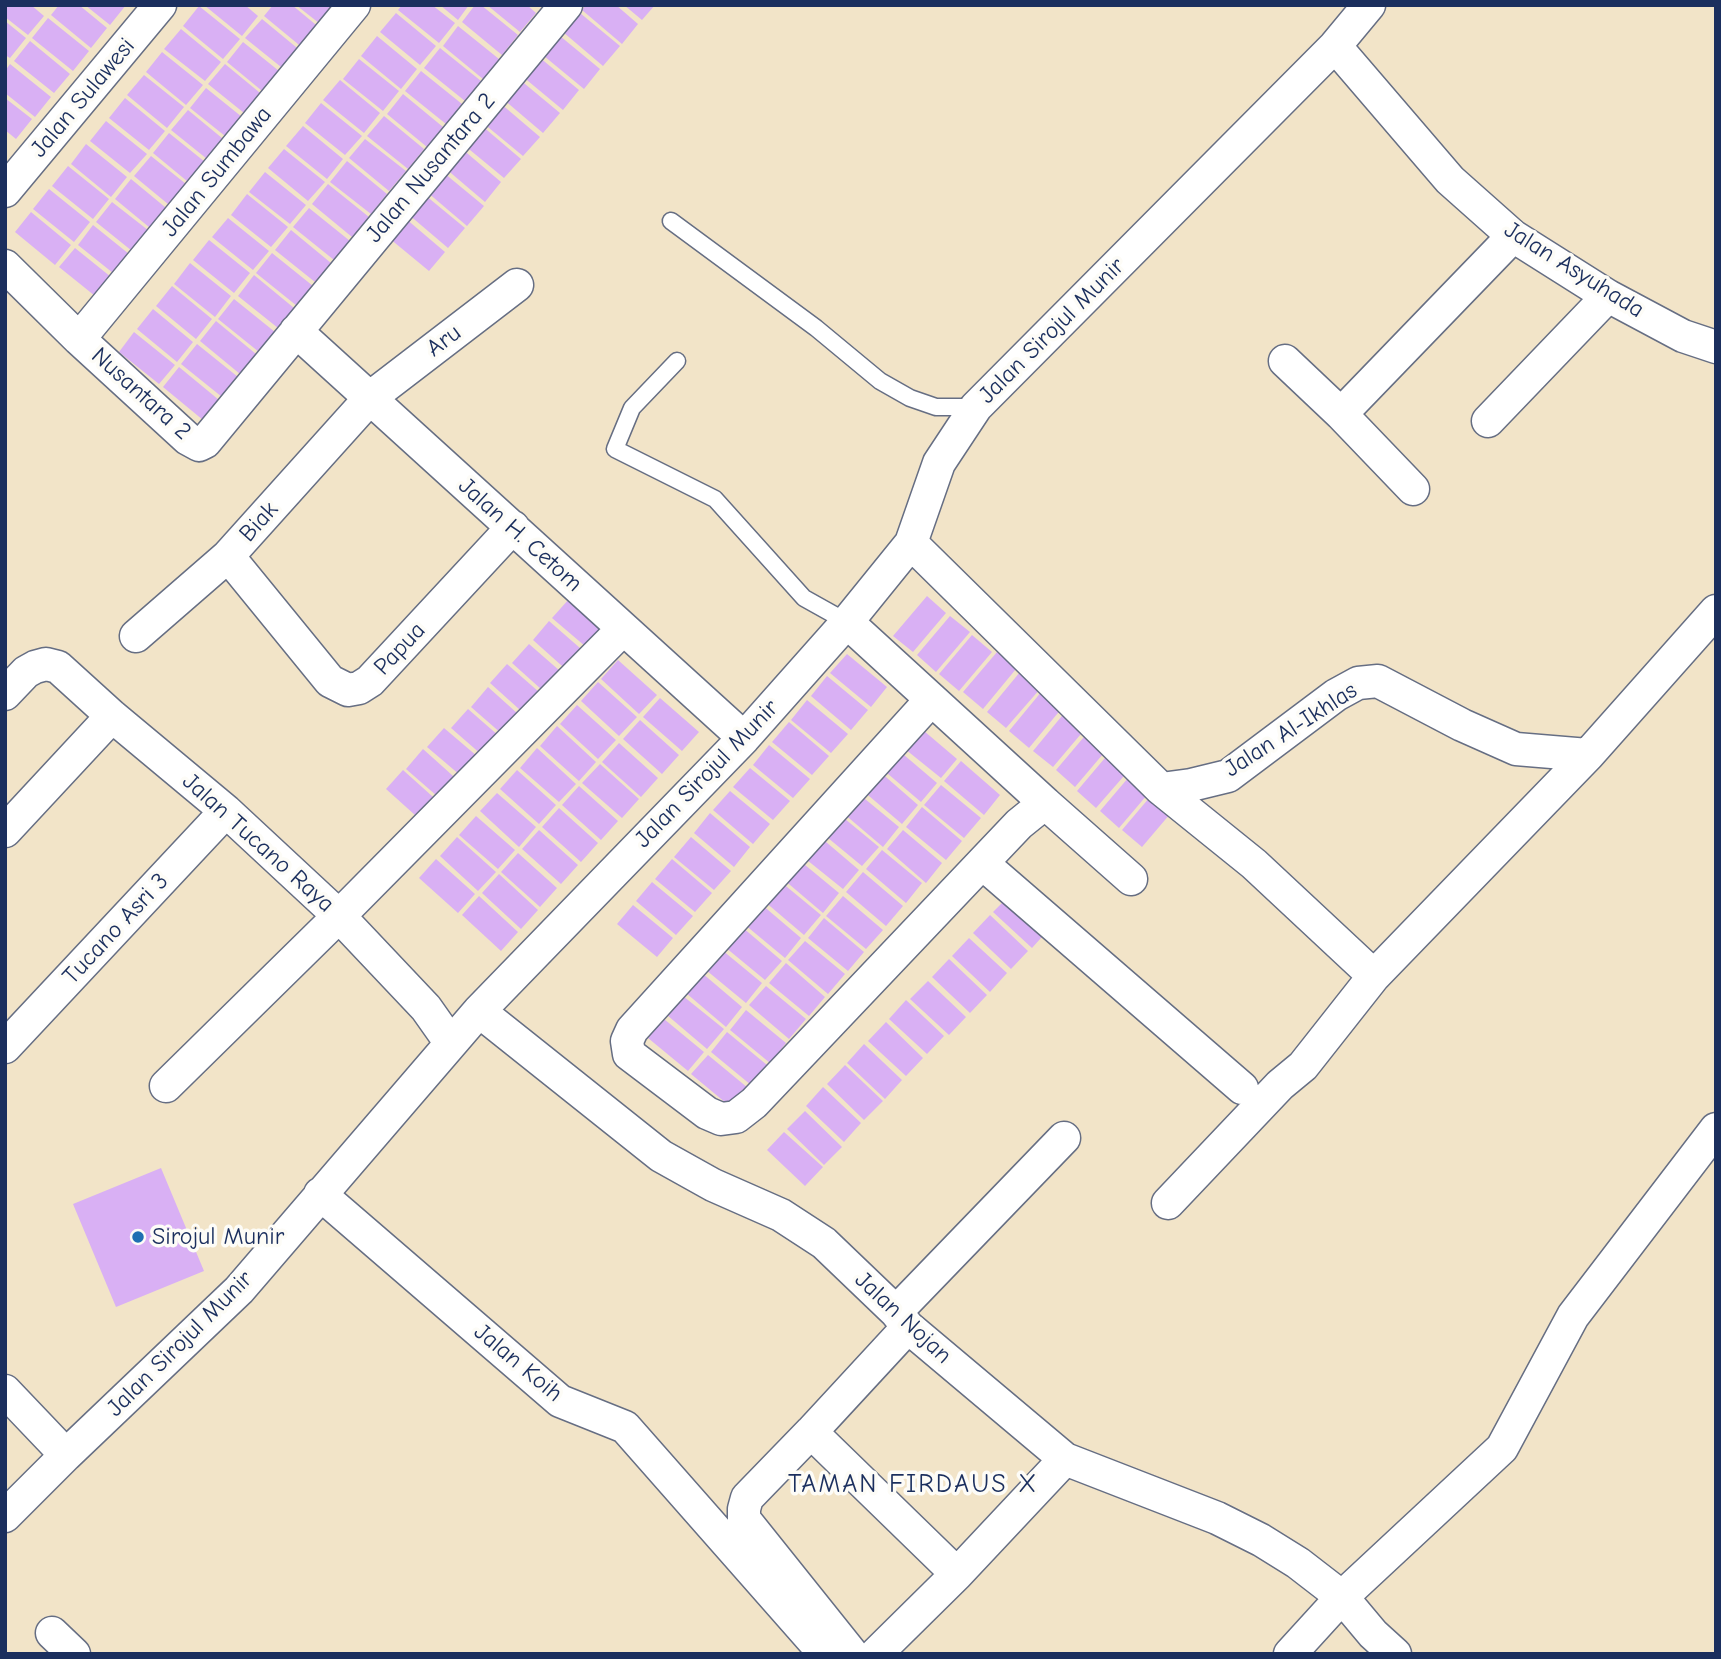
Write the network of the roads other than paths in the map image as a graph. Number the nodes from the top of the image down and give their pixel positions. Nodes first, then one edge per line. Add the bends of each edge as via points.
1 (160, 5) edge
2 (354, 5) edge
3 (566, 5) edge
4 (1369, 5) edge
5 (1335, 46) junction
6 (5, 191) edge
7 (671, 221) dead end
8 (1513, 236) junction
9 (5, 267) edge
10 (517, 285) dead end
11 (1608, 296) junction
12 (296, 331) junction
13 (79, 339) junction
14 (1716, 347) edge
15 (677, 361) dead end
16 (1285, 361) dead end
17 (370, 397) junction
18 (976, 407) junction
19 (1340, 414) junction
20 (1488, 421) dead end
21 (1413, 489) dead end
22 (513, 527) junction
23 (911, 543) junction
24 (228, 556) junction
25 (1716, 611) edge
26 (847, 622) junction
27 (623, 629) junction
28 (136, 636) dead end
29 (5, 694) edge
30 (930, 700) junction
31 (112, 716) junction
32 (744, 738) junction
33 (1588, 755) junction
34 (1161, 789) junction
35 (1045, 803) junction
36 (226, 811) junction
37 (5, 831) edge
38 (982, 863) junction
39 (1131, 878) dead end
40 (339, 916) junction
41 (1374, 976) junction
42 (479, 1011) junction
43 (450, 1042) junction
44 (5, 1047) edge
45 (166, 1086) dead end
46 (1242, 1088) dead end
47 (1716, 1129) edge
48 (1064, 1138) dead end
49 (320, 1194) junction
50 (1168, 1203) dead end
51 (902, 1319) junction
52 (5, 1391) edge
53 (811, 1432) junction
54 (66, 1455) junction
55 (1065, 1459) junction
56 (5, 1516) edge
57 (957, 1574) junction
58 (1342, 1597) junction
59 (825, 1654) edge
60 (852, 1654) edge
61 (876, 1654) edge
62 (1290, 1654) edge
63 (1395, 1654) edge

1 - 6 street, Jalan Sulawesi
2 - 13 street, Jalan Sumbawa
3 - 12 street, Jalan Nusantara 2
4 - 5 street, Jalan Sirojul Munir
5 - 8 street, Jalan Asyuhada via 1450,180
5 - 18 street, Jalan Sirojul Munir
7 - 18 lane via 880,381 936,407
8 - 11 street, Jalan Asyuhada
8 - 19 street
9 - 13 street, Nusantara 2
10 - 17 street, Aru
11 - 14 street, Jalan Asyuhada via 1683,336
11 - 20 street
12 - 13 street, Nusantara 2 via 199,445
12 - 17 street, Jalan H. Cetom
15 - 26 lane via 632,408 615,449 715,499 804,598
16 - 19 street
17 - 22 street, Jalan H. Cetom
17 - 24 street, Biak
18 - 23 street, Jalan Sirojul Munir via 940,463
19 - 21 street
22 - 24 street, Papua via 370,681 348,690 330,681
22 - 27 street, Jalan H. Cetom
23 - 26 street, Jalan Sirojul Munir
23 - 34 street
24 - 28 street, Biak
25 - 33 street
26 - 30 street
26 - 32 street, Jalan Sirojul Munir
27 - 32 street, Jalan H. Cetom
27 - 40 street
29 - 31 street, Jalan Tucano Raya via 26,672 46,664 58,667
30 - 35 street
30 - 38 street via 632,1030 627,1041 629,1055 707,1113 721,1119 736,1117
31 - 36 street, Jalan Tucano Raya
31 - 37 street
32 - 42 street, Jalan Sirojul Munir
33 - 34 street, Jalan Al-Ikhlas via 1516,749 1378,681 1358,683 1336,695 1228,776
33 - 41 street
34 - 41 street via 1254,864
35 - 38 street
35 - 39 street
36 - 40 street, Jalan Tucano Raya
36 - 44 street, Tucano Asri 3
38 - 46 street
40 - 43 street, Jalan Tucano Raya via 425,1008
40 - 45 street
41 - 50 street via 1303,1066
42 - 43 street, Jalan Sirojul Munir
42 - 51 street, Jalan Nojan via 661,1156 781,1215 824,1243
43 - 49 street, Jalan Sirojul Munir
47 - 58 street via 1573,1316 1502,1448
48 - 51 street
49 - 54 street, Jalan Sirojul Munir via 239,1290
49 - 59 street, Jalan Koih via 560,1401 625,1427
51 - 53 street
51 - 55 street, Jalan Nojan
52 - 54 street
53 - 57 street
53 - 60 street via 747,1499 744,1519
54 - 56 street, Jalan Sirojul Munir
55 - 57 street
55 - 58 street, Jalan Nojan via 1217,1518 1298,1563
57 - 61 street
58 - 62 street
58 - 63 street, Jalan Nojan

